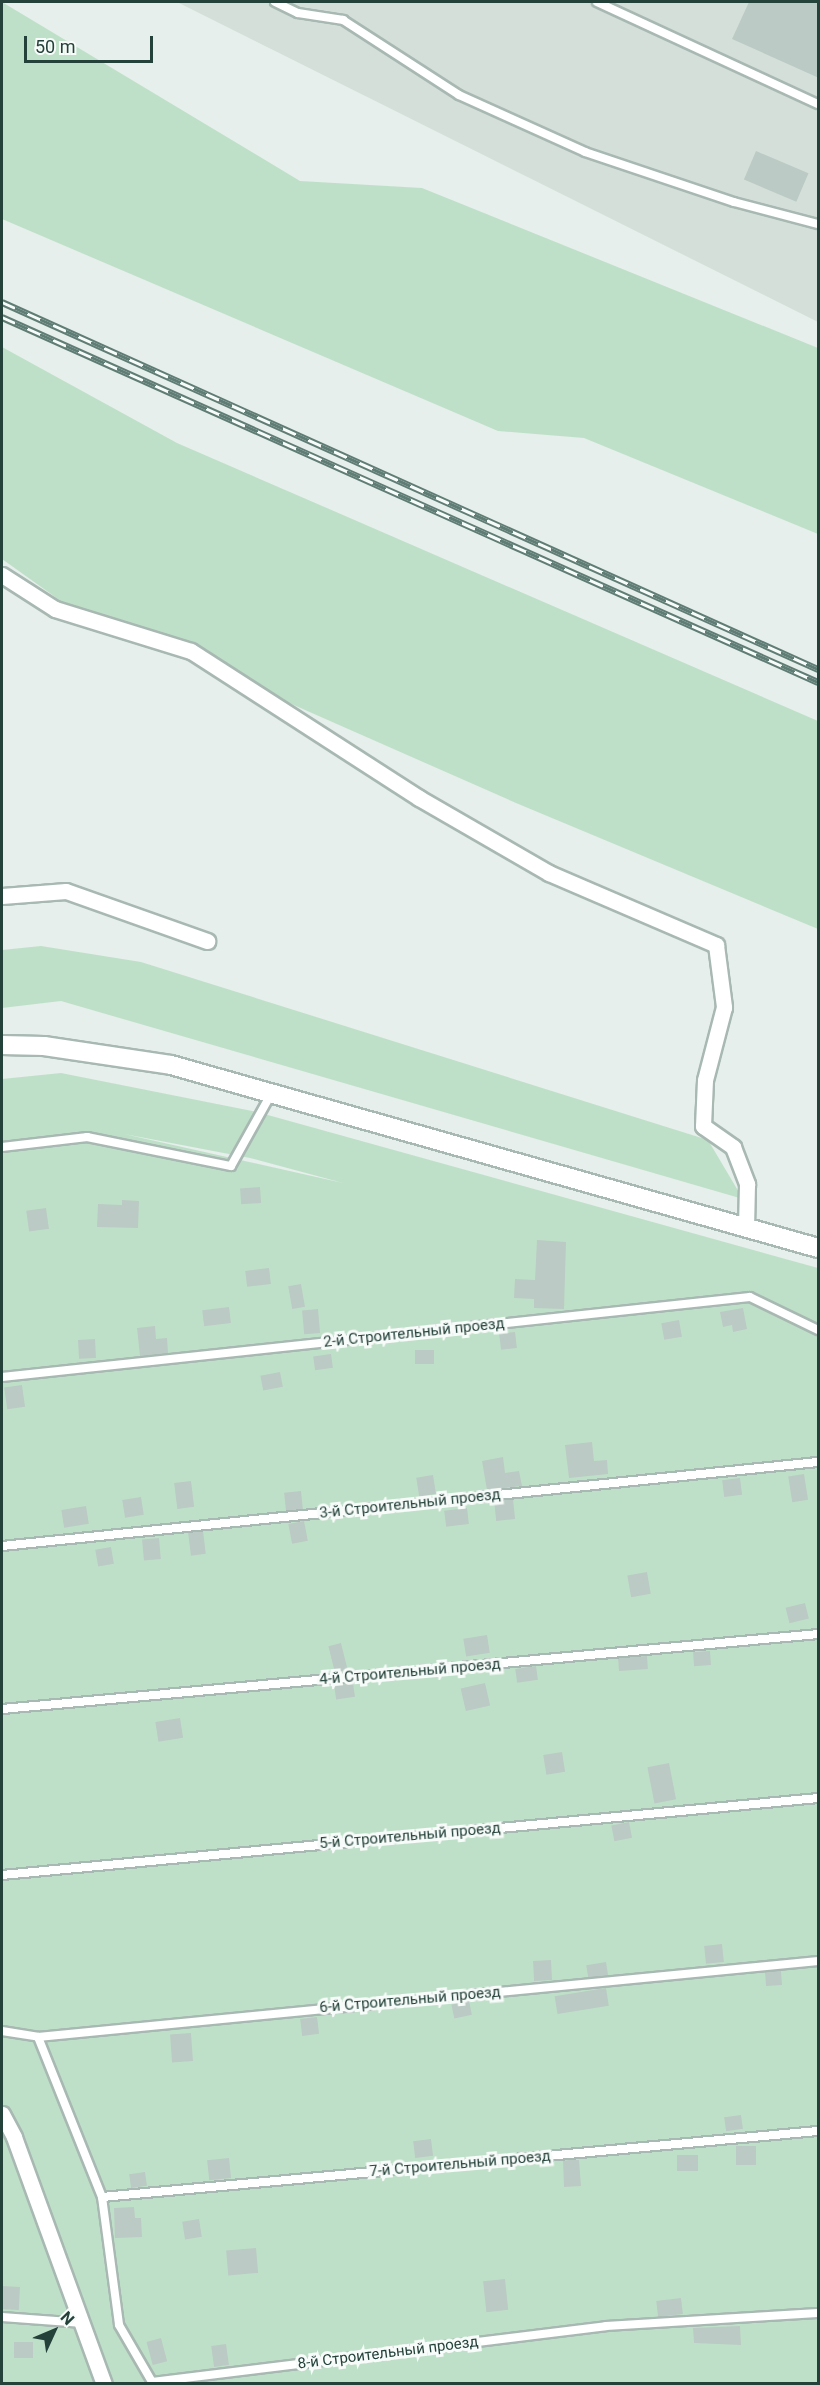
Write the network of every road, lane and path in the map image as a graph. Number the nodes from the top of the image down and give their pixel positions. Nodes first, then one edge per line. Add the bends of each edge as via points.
1 (275, 2) edge
2 (597, 2) edge
3 (819, 104) edge
4 (819, 224) edge
5 (2, 575) edge
6 (2, 896) edge
7 (207, 941) dead end
8 (2, 1045) edge
9 (271, 1093) junction
10 (2, 1147) edge
11 (746, 1227) junction
12 (819, 1248) edge
13 (819, 1330) edge
14 (2, 1377) edge
15 (819, 1462) edge
16 (2, 1546) edge
17 (819, 1634) edge
18 (2, 1709) edge
19 (819, 1798) edge
20 (2, 1875) edge
21 (819, 1961) edge
22 (2, 2031) edge
23 (38, 2037) junction
24 (2, 2114) edge
25 (819, 2131) edge
26 (8, 2137) edge
27 (102, 2198) junction
28 (819, 2313) edge
29 (2, 2317) edge
30 (83, 2323) junction
31 (104, 2384) edge

1 - 4 lane via 298,13 343,20 459,95 585,152 734,202
2 - 3 lane
5 - 11 street via 55,609 191,651 419,798 549,873 716,945 724,1007 705,1080 703,1126 733,1147 747,1184
6 - 7 street via 66,891
8 - 9 main road via 44,1046 171,1065
9 - 10 lane via 231,1166 87,1137
9 - 11 main road
11 - 12 main road
13 - 14 lane, 2-й Строительный проезд via 750,1297
15 - 16 lane, 3-й Строительный проезд
17 - 18 lane, 4-й Строительный проезд
19 - 20 lane, 5-й Строительный проезд
21 - 23 lane, 6-й Строительный проезд
22 - 23 lane, 6-й Строительный проезд
23 - 27 lane
24 - 26 street
25 - 27 lane, 7-й Строительный проезд
26 - 30 street
27 - 28 lane, 8-й Строительный проезд via 119,2325 152,2382 606,2326
29 - 30 lane
30 - 31 street

